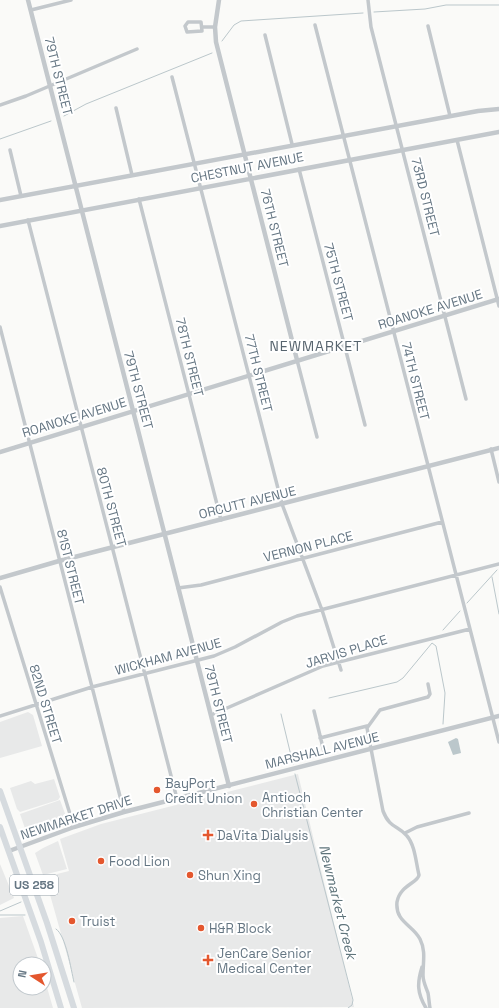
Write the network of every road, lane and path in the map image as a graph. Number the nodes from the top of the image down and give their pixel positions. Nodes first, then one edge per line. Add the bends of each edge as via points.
1 (28, 0) edge
2 (71, 0) edge
3 (219, 0) edge
4 (368, 0) edge
5 (31, 10) junction
6 (315, 25) dead end
7 (428, 26) dead end
8 (203, 27) junction
9 (215, 27) junction
10 (265, 34) dead end
11 (137, 48) dead end
12 (172, 77) dead end
13 (50, 85) junction
14 (0, 105) edge
15 (116, 108) dead end
16 (499, 109) edge
17 (450, 116) junction
18 (397, 125) junction
19 (499, 132) edge
20 (343, 135) junction
21 (457, 140) junction
22 (292, 144) junction
23 (403, 149) junction
24 (10, 150) dead end
25 (244, 153) junction
26 (349, 159) junction
27 (195, 163) junction
28 (299, 168) junction
29 (132, 175) junction
30 (251, 178) junction
31 (76, 186) junction
32 (201, 187) junction
33 (21, 196) junction
34 (139, 199) junction
35 (0, 200) edge
36 (82, 210) junction
37 (28, 220) junction
38 (0, 226) edge
39 (498, 300) edge
40 (499, 306) edge
41 (445, 316) junction
42 (0, 327) edge
43 (393, 331) junction
44 (345, 346) junction
45 (297, 360) junction
46 (249, 375) junction
47 (189, 393) junction
48 (466, 399) dead end
49 (133, 410) junction
50 (365, 425) dead end
51 (81, 426) junction
52 (317, 437) dead end
53 (30, 443) junction
54 (499, 448) edge
55 (491, 450) junction
56 (0, 452) edge
57 (427, 466) junction
58 (499, 482) edge
59 (282, 504) junction
60 (221, 520) junction
61 (442, 522) junction
62 (165, 534) junction
63 (112, 547) junction
64 (303, 558) junction
65 (59, 561) junction
66 (499, 564) edge
67 (456, 575) junction
68 (0, 578) edge
69 (0, 587) edge
70 (178, 588) junction
71 (322, 610) junction
72 (470, 629) junction
73 (197, 660) junction
74 (339, 662) junction
75 (341, 670) dead end
76 (144, 673) junction
77 (428, 684) dead end
78 (92, 687) junction
79 (35, 703) junction
80 (314, 711) dead end
81 (211, 715) junction
82 (0, 716) edge
83 (499, 716) edge
84 (493, 718) junction
85 (367, 726) junction
86 (320, 738) junction
87 (499, 742) edge
88 (371, 749) junction
89 (324, 752) dead end
90 (229, 786) junction
91 (0, 790) edge
92 (177, 799) junction
93 (150, 806) joint
94 (124, 812) junction
95 (469, 814) dead end
96 (0, 827) edge
97 (74, 827) junction
98 (405, 833) junction
99 (20, 846) junction
100 (9, 851) junction
101 (424, 958) junction
102 (61, 1008) edge
103 (74, 1008) edge
104 (426, 1008) edge
105 (430, 1008) edge

1 - 5 street, 79TH STREET
2 - 5 street
3 - 9 street, 76TH STREET
4 - 18 street, 73RD STREET via 371,27
5 - 13 street, 79TH STREET
6 - 20 street, 74TH STREET
7 - 17 street
8 - 8 street via 200,22 186,24 186,30 190,33 200,32
8 - 9 street
9 - 25 street, 76TH STREET via 216,42
10 - 22 street
11 - 13 street
12 - 27 street, 77TH STREET
13 - 14 street
13 - 31 street, 79TH STREET
15 - 29 street
16 - 17 street, CHESTNUT AVENUE
17 - 18 street, CHESTNUT AVENUE
18 - 20 street, CHESTNUT AVENUE
18 - 23 street, 73RD STREET
19 - 21 street, CHESTNUT AVENUE
20 - 22 street, CHESTNUT AVENUE
20 - 26 street, 74TH STREET
21 - 23 street, CHESTNUT AVENUE
21 - 39 street
22 - 25 street, CHESTNUT AVENUE
23 - 26 street, CHESTNUT AVENUE
23 - 41 street, 73RD STREET
24 - 33 street
25 - 27 street, CHESTNUT AVENUE
25 - 30 street, 76TH STREET
26 - 28 street, CHESTNUT AVENUE
26 - 43 street, 74TH STREET
27 - 29 street, CHESTNUT AVENUE
27 - 32 street, 77TH STREET
28 - 30 street, CHESTNUT AVENUE
28 - 44 street, 75TH STREET
29 - 31 street, CHESTNUT AVENUE
30 - 32 street, CHESTNUT AVENUE
30 - 45 street, 76TH STREET
31 - 33 street, CHESTNUT AVENUE
31 - 36 street, 79TH STREET
32 - 34 street, CHESTNUT AVENUE
32 - 46 street, 77TH STREET
33 - 35 street, CHESTNUT AVENUE
34 - 36 street, CHESTNUT AVENUE
34 - 47 street, 78TH STREET
36 - 37 street, CHESTNUT AVENUE
36 - 49 street, 79TH STREET
37 - 38 street, CHESTNUT AVENUE
37 - 51 street, 80TH STREET
39 - 40 street
39 - 41 street, ROANOKE AVENUE
41 - 43 street, ROANOKE AVENUE
41 - 48 street, 73RD STREET
42 - 53 street, 81ST STREET
43 - 44 street, ROANOKE AVENUE
43 - 57 street, 74TH STREET
44 - 45 street, ROANOKE AVENUE
44 - 50 street, 75TH STREET
45 - 46 street, ROANOKE AVENUE
45 - 52 street, 76TH STREET
46 - 47 street, ROANOKE AVENUE
46 - 59 street, 77TH STREET
47 - 49 street, ROANOKE AVENUE
47 - 60 street, 78TH STREET
49 - 51 street, ROANOKE AVENUE
49 - 62 street, 79TH STREET
51 - 53 street, ROANOKE AVENUE
51 - 63 street, 80TH STREET
53 - 56 street, ROANOKE AVENUE
53 - 65 street, 81ST STREET
54 - 55 street, ORCUTT AVENUE
55 - 57 street, ORCUTT AVENUE
55 - 58 street
57 - 59 street, ORCUTT AVENUE
57 - 61 street, 74TH STREET
59 - 60 street, ORCUTT AVENUE
59 - 64 street, 77TH STREET
60 - 62 street, ORCUTT AVENUE
61 - 64 street, VERNON PLACE
61 - 67 street, 74TH STREET
62 - 63 street, ORCUTT AVENUE
62 - 70 street, 79TH STREET
63 - 65 street, ORCUTT AVENUE
63 - 76 street, 80TH STREET
64 - 70 street, VERNON PLACE via 201,585
64 - 71 street, 77TH STREET
65 - 68 street, ORCUTT AVENUE
65 - 78 street, 81ST STREET
66 - 67 street, WICKHAM AVENUE
67 - 71 street, WICKHAM AVENUE
67 - 72 street, 74TH STREET
69 - 79 street, 82ND STREET
70 - 73 street, 79TH STREET
71 - 73 street, WICKHAM AVENUE via 282,622 235,648
71 - 74 street, 77TH STREET
72 - 74 street, JARVIS PLACE
72 - 84 street, 74TH STREET
73 - 76 street, WICKHAM AVENUE
73 - 81 street, 79TH STREET
74 - 75 street, 77TH STREET
74 - 81 street, JARVIS PLACE via 324,666
76 - 78 street, WICKHAM AVENUE
76 - 92 street, 80TH STREET
77 - 85 street via 428,697 380,710
78 - 79 street, WICKHAM AVENUE
78 - 94 street, 81ST STREET
79 - 82 street, WICKHAM AVENUE
79 - 97 street, 82ND STREET
80 - 86 street
81 - 90 street, 79TH STREET
83 - 84 street, MARSHALL AVENUE
84 - 87 street, 74TH STREET
84 - 88 street, MARSHALL AVENUE
85 - 86 street
85 - 88 street
86 - 89 street
88 - 90 street, MARSHALL AVENUE
88 - 98 street via 386,817 392,826
90 - 92 street, MARSHALL AVENUE
91 - 99 highway, US 258
92 - 93 street, MARSHALL AVENUE
93 - 94 street, NEWMARKET DRIVE
94 - 97 street, NEWMARKET DRIVE
95 - 98 street via 416,827
96 - 100 highway, US 258
97 - 99 street, NEWMARKET DRIVE
98 - 101 street via 413,851 419,877 401,892 398,910 402,921 420,938
99 - 100 street, NEWMARKET DRIVE
99 - 103 highway, US 258
100 - 102 highway, US 258 via 36,926
101 - 104 street via 418,986 419,996
101 - 105 street via 423,976

